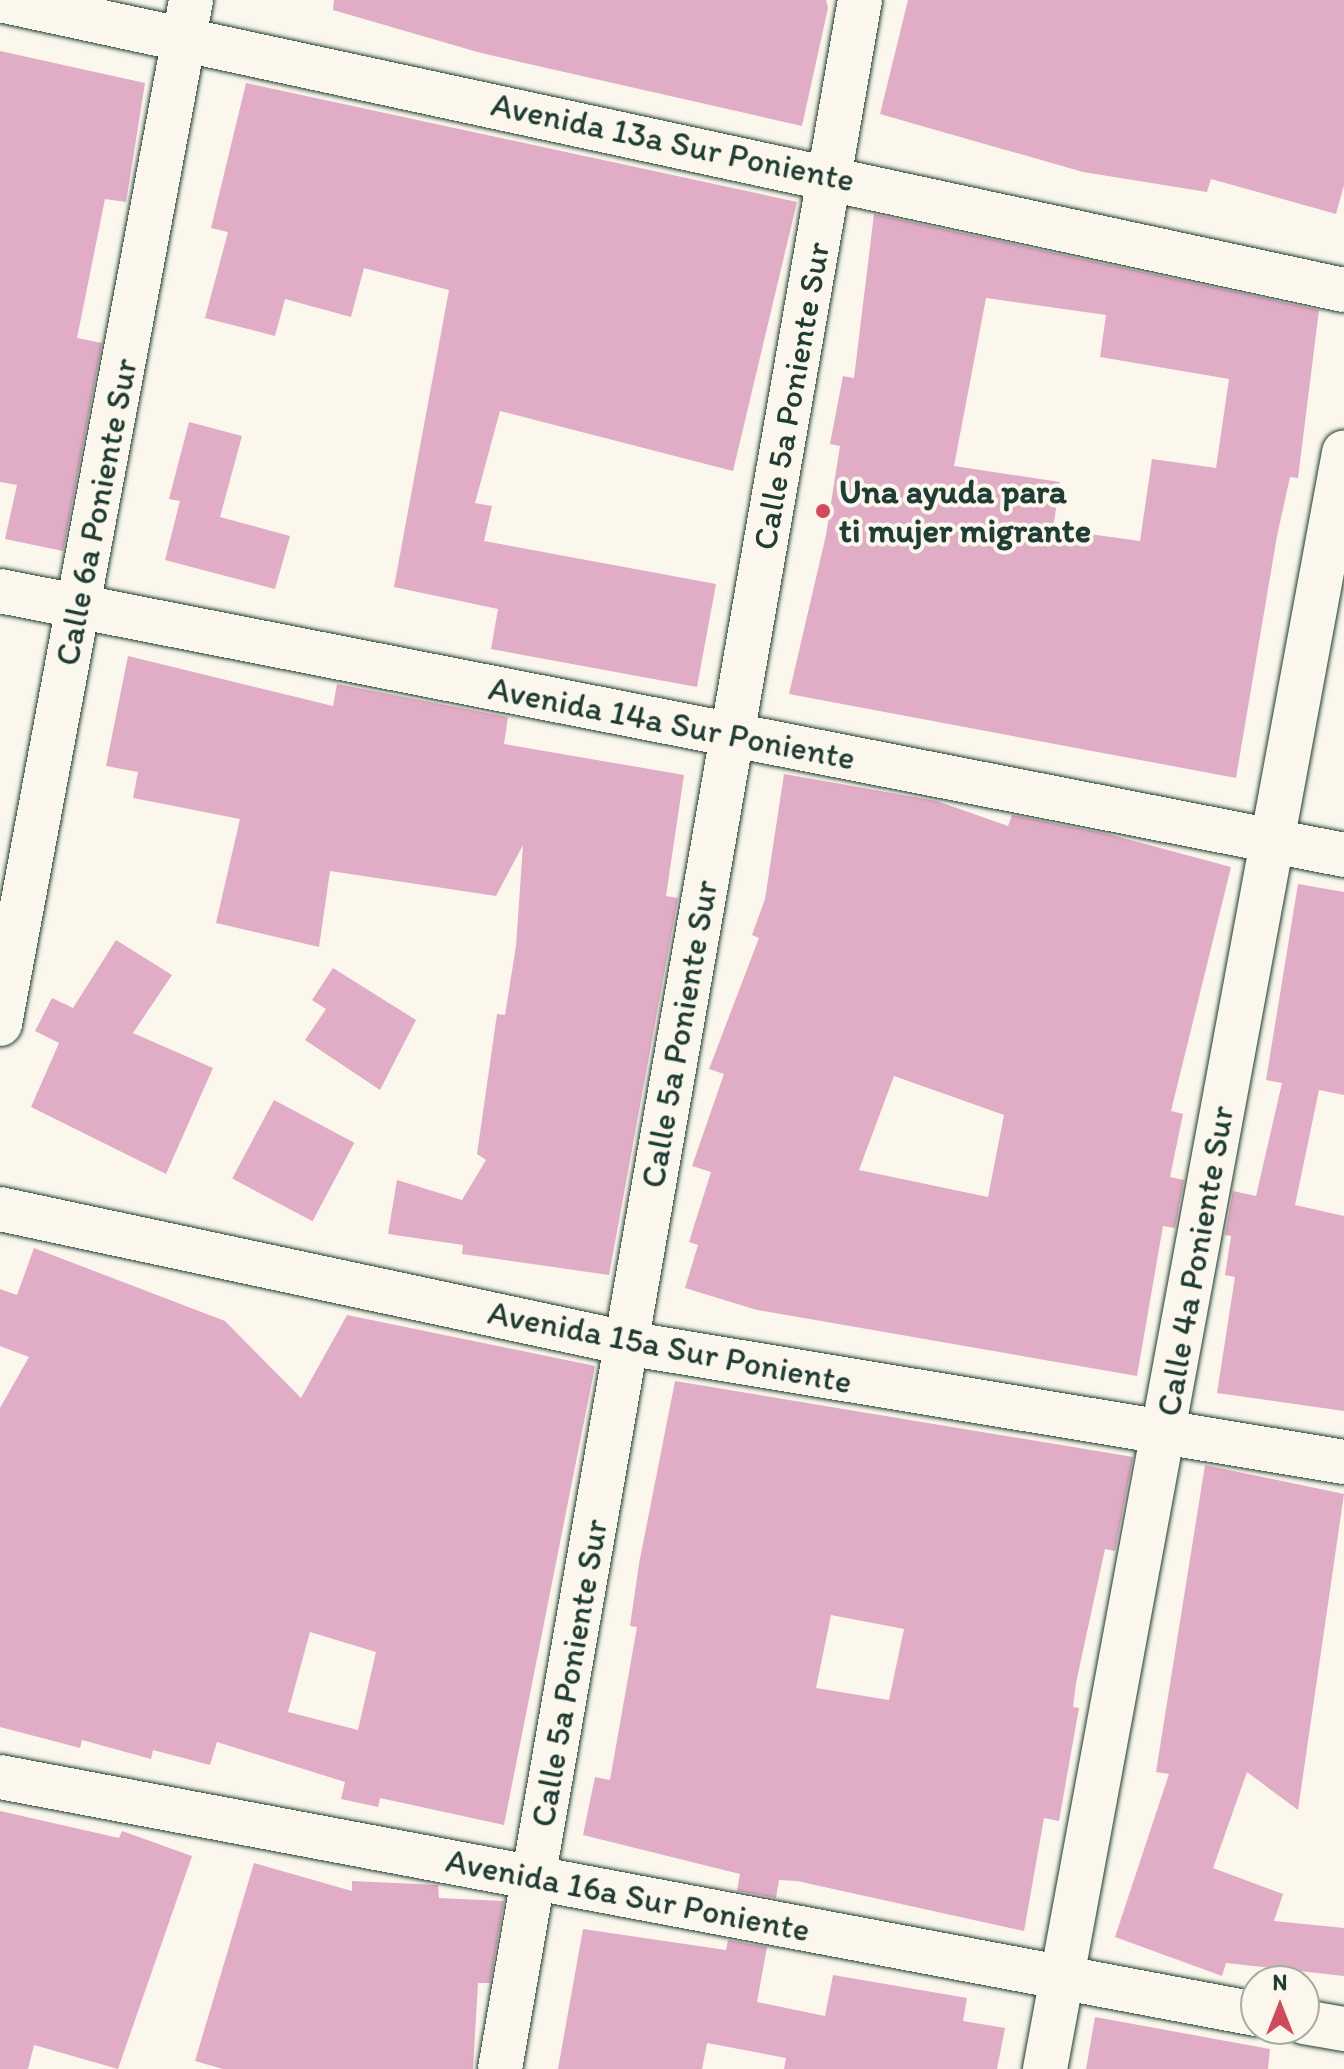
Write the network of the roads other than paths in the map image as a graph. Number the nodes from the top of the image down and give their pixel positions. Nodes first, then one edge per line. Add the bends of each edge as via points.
1 (0, 0) edge
2 (860, 0) edge
3 (188, 17) edge
4 (829, 177) junction
5 (1344, 290) edge
6 (1344, 452) edge
7 (0, 591) edge
8 (78, 605) junction
9 (732, 735) junction
10 (1272, 842) junction
11 (1344, 855) edge
12 (0, 1024) edge
13 (0, 1209) edge
14 (626, 1343) junction
15 (1163, 1435) junction
16 (1344, 1462) edge
17 (0, 1777) edge
18 (533, 1875) junction
19 (1062, 1980) junction
20 (1240, 2011) edge
21 (1320, 2025) edge
22 (1344, 2029) edge
23 (500, 2069) edge
24 (1045, 2069) edge

1 - 3 street, Avenida 13a Sur Poniente
2 - 4 street, Calle 5a Poniente Sur
3 - 4 street, Avenida 13a Sur Poniente
3 - 8 street, Calle 6a Poniente Sur
4 - 5 street, Avenida 13a Sur Poniente
4 - 9 street, Calle 5a Poniente Sur
6 - 10 street, Calle 4a Poniente Sur
7 - 8 street, Avenida 14a Sur Poniente
8 - 9 street, Avenida 14a Sur Poniente
8 - 12 street, Calle 6a Poniente Sur
9 - 10 street, Avenida 14a Sur Poniente
9 - 14 street, Calle 5a Poniente Sur
10 - 11 street, Avenida 14a Sur Poniente
10 - 15 street, Calle 4a Poniente Sur
13 - 14 street, Avenida 15a Sur Poniente
14 - 15 street, Avenida 15a Sur Poniente
14 - 18 street, Calle 5a Poniente Sur
15 - 16 street, Avenida 15a Sur Poniente
15 - 19 street, Calle 4a Poniente Sur
17 - 18 street, Avenida 16a Sur Poniente
18 - 19 street, Avenida 16a Sur Poniente
18 - 23 street, Calle 5a Poniente Sur
19 - 20 street, Avenida 16a Sur Poniente
19 - 24 street, Calle 4a Poniente Sur
21 - 22 street

